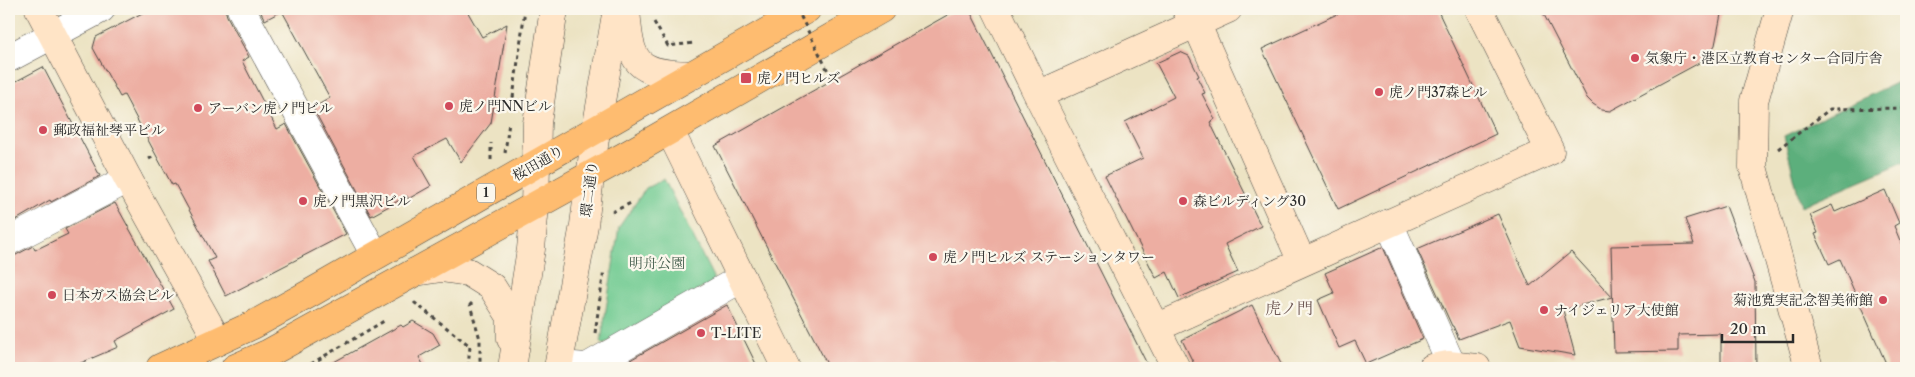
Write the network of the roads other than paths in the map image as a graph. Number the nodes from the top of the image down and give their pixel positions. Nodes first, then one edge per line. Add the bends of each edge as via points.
1 (39, 9) edge
2 (101, 9) edge
3 (241, 9) edge
4 (554, 9) edge
5 (617, 9) edge
6 (807, 9) edge
7 (880, 9) edge
8 (996, 9) edge
9 (1228, 9) edge
10 (1479, 9) edge
11 (1780, 9) edge
12 (638, 12) edge
13 (1191, 16) edge
14 (52, 34) junction
15 (9, 58) edge
16 (693, 75) junction
17 (1038, 95) junction
18 (596, 130) junction
19 (670, 131) junction
20 (536, 164) junction
21 (590, 176) junction
22 (128, 179) junction
23 (535, 206) junction
24 (1389, 223) junction
25 (9, 241) edge
26 (375, 256) junction
27 (1302, 262) junction
28 (415, 272) junction
29 (742, 278) junction
30 (1156, 328) junction
31 (218, 341) junction
32 (558, 367) edge
33 (1454, 367) edge
34 (160, 368) edge
35 (234, 368) edge
36 (511, 368) edge
37 (786, 368) edge
38 (1176, 368) edge
39 (1809, 368) edge

1 - 14 street
2 - 14 street
3 - 26 street
4 - 20 street via 537,123
5 - 18 street, 環二通り
6 - 16 highway, 桜田通り / 1
7 - 19 highway
8 - 17 street
9 - 13 street
10 - 24 street via 1550,151
11 - 39 street via 1754,101 1753,167
12 - 16 street via 629,43 644,67 670,75
13 - 17 street
13 - 27 street
14 - 15 street
14 - 22 street
16 - 18 highway, 桜田通り / 1
17 - 30 street
18 - 20 highway, 桜田通り / 1
18 - 21 street, 環二通り
19 - 21 highway
19 - 29 street
20 - 23 street
20 - 26 highway, 桜田通り / 1
21 - 23 highway
21 - 32 street, 環二通り
22 - 25 street
22 - 31 street
23 - 28 highway
23 - 36 street
24 - 27 street
24 - 33 street
26 - 31 highway, 桜田通り / 1 via 261,321
27 - 30 street
28 - 35 highway via 269,354
28 - 36 street via 440,268 468,272 492,288 511,317
29 - 32 street via 586,367
29 - 37 street
30 - 38 street
31 - 34 highway, 桜田通り / 1
31 - 35 street

